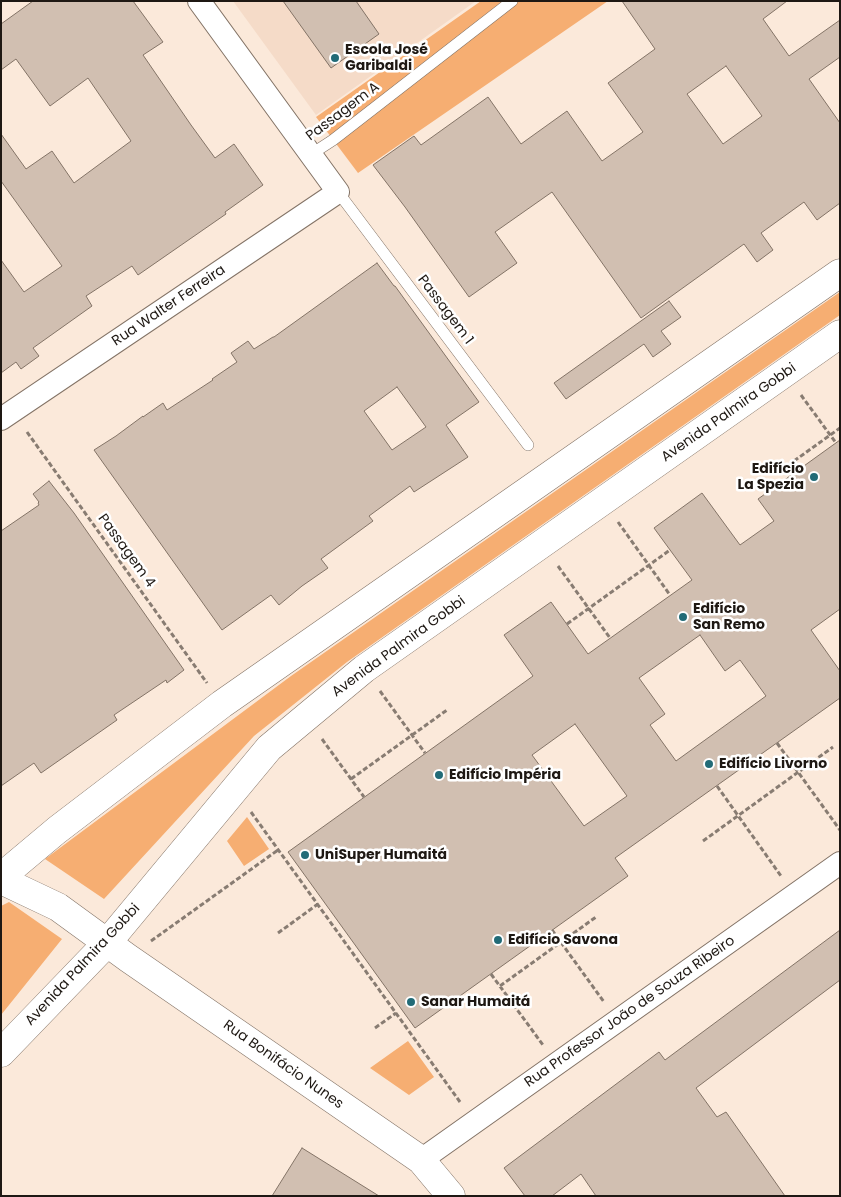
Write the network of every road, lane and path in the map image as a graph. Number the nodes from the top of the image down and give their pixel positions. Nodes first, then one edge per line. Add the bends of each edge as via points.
1 (199, 1) edge
2 (512, 1) edge
3 (310, 155) junction
4 (338, 192) junction
5 (840, 273) edge
6 (840, 334) edge
7 (803, 398) dead end
8 (7, 415) edge
9 (840, 428) edge
10 (830, 435) junction
11 (836, 443) dead end
12 (528, 445) dead end
13 (794, 461) dead end
14 (622, 528) dead end
15 (670, 550) dead end
16 (649, 565) junction
17 (562, 571) dead end
18 (670, 595) dead end
19 (589, 608) junction
20 (567, 624) dead end
21 (610, 638) dead end
22 (384, 698) dead end
23 (222, 704) junction
24 (447, 710) dead end
25 (411, 735) junction
26 (324, 741) dead end
27 (777, 743) dead end
28 (834, 747) dead end
29 (425, 753) dead end
30 (798, 772) junction
31 (351, 778) junction
32 (717, 786) dead end
33 (235, 790) junction
34 (364, 797) dead end
35 (738, 815) junction
36 (840, 830) edge
37 (702, 841) dead end
38 (279, 850) junction
39 (840, 863) edge
40 (1, 878) edge
41 (795, 895) junction
42 (318, 904) junction
43 (596, 917) dead end
44 (552, 930) dead end
45 (278, 933) dead end
46 (561, 942) junction
47 (118, 950) junction
48 (491, 974) dead end
49 (500, 986) junction
50 (396, 1013) junction
51 (617, 1021) junction
52 (375, 1028) dead end
53 (1, 1052) edge
54 (556, 1064) junction
55 (475, 1122) junction
56 (421, 1160) junction
57 (451, 1196) edge

1 - 3 street
2 - 3 lane, Passagem A
3 - 4 street
4 - 8 street, Rua Walter Ferreira
4 - 12 lane, Passagem 1
5 - 23 street
6 - 33 street, Avenida Palmira Gobbi via 364,669 269,748
7 - 10 path
8 - 23 path, Passagem 4
9 - 10 path
10 - 11 path
10 - 13 path
14 - 16 path
15 - 16 path
16 - 18 path
16 - 19 path
17 - 19 path
19 - 20 path
19 - 21 path
22 - 25 path
23 - 40 street via 57,830
24 - 25 path
25 - 29 path
25 - 31 path
26 - 31 path
27 - 30 path
28 - 30 path
30 - 35 path
30 - 36 path
31 - 34 path
32 - 35 path
33 - 38 path
33 - 47 street, Avenida Palmira Gobbi
35 - 37 path
35 - 41 path
38 - 42 path
38 - 47 path
39 - 41 street, Rua Professor João de Souza Ribeiro
40 - 47 street, Rua Bonifácio Nunes via 58,907
41 - 51 street, Rua Professor João de Souza Ribeiro
42 - 45 path
42 - 50 path
43 - 46 path
44 - 46 path
46 - 49 path
46 - 51 path
47 - 53 street, Avenida Palmira Gobbi
47 - 56 street, Rua Bonifácio Nunes
48 - 49 path
49 - 54 path
50 - 52 path
50 - 55 path
51 - 54 street, Rua Professor João de Souza Ribeiro
54 - 55 street, Rua Professor João de Souza Ribeiro
55 - 56 street, Rua Professor João de Souza Ribeiro
56 - 57 street, Rua Bonifácio Nunes

